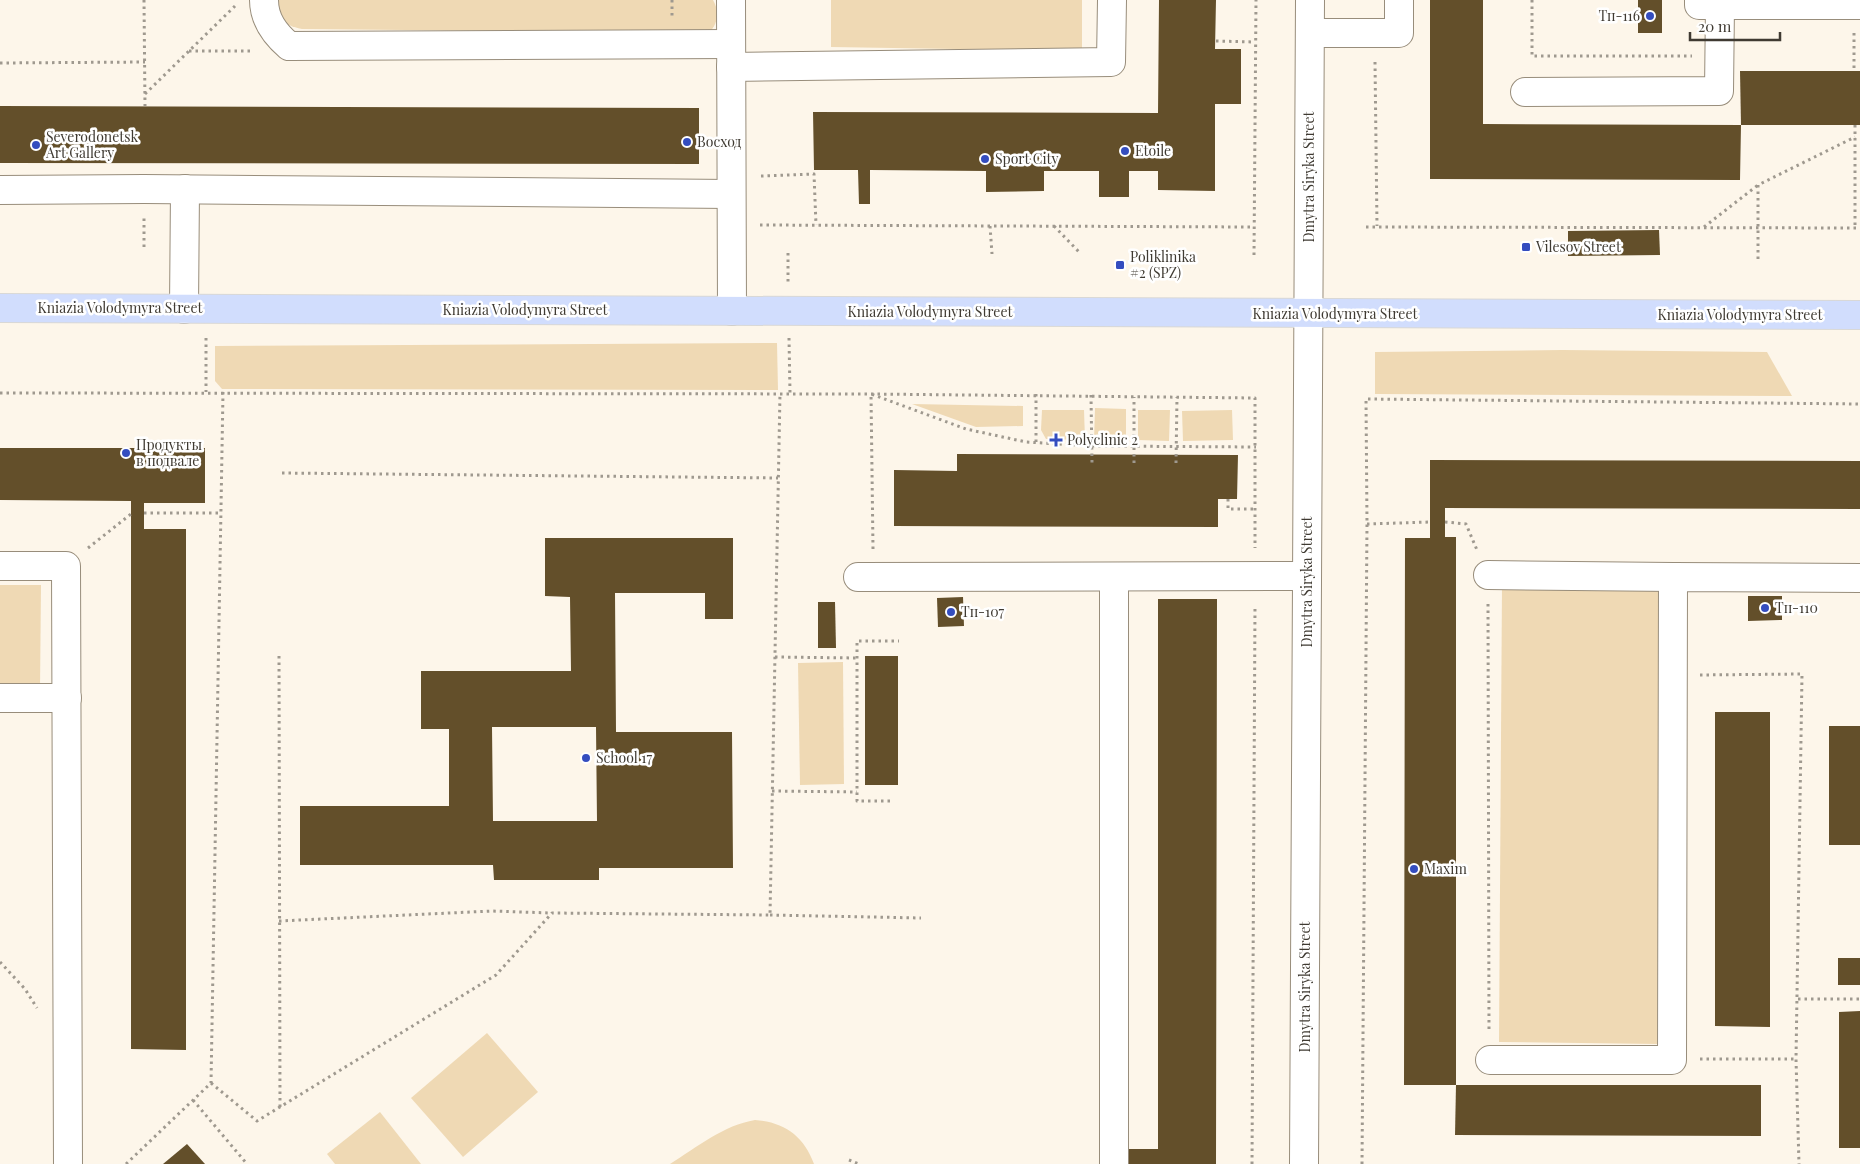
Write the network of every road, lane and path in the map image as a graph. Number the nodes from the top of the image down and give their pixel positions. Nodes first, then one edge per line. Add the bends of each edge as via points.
1 (144, 0) edge
2 (241, 0) edge
3 (264, 0) edge
4 (731, 0) edge
5 (1112, 0) edge
6 (1256, 0) edge
7 (1310, 0) edge
8 (1400, 0) edge
9 (1532, 0) edge
10 (1709, 3) edge
11 (1857, 5) edge
12 (1310, 33) junction
13 (1374, 33) junction
14 (1216, 41) dead end
15 (1255, 42) junction
16 (731, 56) junction
17 (1698, 56) dead end
18 (145, 62) junction
19 (0, 63) edge
20 (1854, 71) dead end
21 (1526, 92) dead end
22 (145, 94) junction
23 (145, 106) dead end
24 (1855, 125) dead end
25 (1855, 136) junction
26 (731, 185) junction
27 (1758, 185) junction
28 (0, 190) edge
29 (185, 190) junction
30 (732, 225) junction
31 (816, 225) junction
32 (990, 226) junction
33 (1053, 226) junction
34 (1366, 226) dead end
35 (1377, 226) junction
36 (1254, 227) junction
37 (1703, 228) junction
38 (1758, 228) junction
39 (1858, 228) edge
40 (992, 254) dead end
41 (1081, 254) dead end
42 (1254, 256) dead end
43 (1758, 259) dead end
44 (0, 308) edge
45 (184, 308) junction
46 (732, 311) junction
47 (1309, 314) junction
48 (1860, 315) edge
49 (0, 392) edge
50 (223, 392) junction
51 (780, 394) junction
52 (871, 394) junction
53 (1036, 394) junction
54 (1091, 396) junction
55 (1134, 397) junction
56 (1177, 397) junction
57 (1860, 404) edge
58 (1036, 443) junction
59 (1092, 446) junction
60 (1134, 446) junction
61 (1177, 447) junction
62 (1256, 447) junction
63 (1092, 463) dead end
64 (1134, 463) dead end
65 (1176, 463) dead end
66 (282, 473) dead end
67 (778, 478) junction
68 (1228, 499) dead end
69 (1255, 509) junction
70 (144, 513) dead end
71 (220, 513) junction
72 (131, 514) dead end
73 (1430, 522) dead end
74 (1445, 522) dead end
75 (1367, 524) junction
76 (0, 566) edge
77 (66, 566) junction
78 (1488, 575) junction
79 (1255, 576) junction
80 (1307, 576) junction
81 (866, 577) joint
82 (1114, 577) junction
83 (1673, 577) junction
84 (1860, 578) edge
85 (899, 641) dead end
86 (279, 656) dead end
87 (775, 657) junction
88 (857, 658) junction
89 (1673, 676) junction
90 (0, 698) edge
91 (67, 698) junction
92 (772, 792) junction
93 (857, 792) junction
94 (890, 801) dead end
95 (552, 913) junction
96 (770, 915) junction
97 (921, 918) dead end
98 (280, 920) junction
99 (0, 962) edge
100 (1798, 999) junction
101 (1860, 999) edge
102 (67, 1039) junction
103 (1796, 1059) junction
104 (1490, 1060) joint
105 (1672, 1060) junction
106 (211, 1083) junction
107 (193, 1100) junction
108 (280, 1107) junction
109 (849, 1160) dead end
110 (68, 1164) edge
111 (126, 1164) edge
112 (247, 1164) edge
113 (859, 1164) edge
114 (1114, 1164) edge
115 (1252, 1164) edge
116 (1304, 1164) edge
117 (1362, 1164) edge
118 (1799, 1164) edge

1 - 18 path
2 - 22 path
3 - 16 street via 264,9 275,34 289,46
4 - 16 street
5 - 16 street via 1111,62
6 - 15 path
7 - 12 street, Dmytra Siryka Street
8 - 13 street via 1400,33
9 - 17 path via 1532,56
10 - 11 street
10 - 21 street via 1719,91
11 - 20 path
12 - 13 street
12 - 47 street, Dmytra Siryka Street
13 - 35 path
14 - 15 path
15 - 36 path
16 - 26 street
18 - 19 path
18 - 22 path
22 - 23 path
24 - 25 path
25 - 27 path
25 - 39 path
26 - 29 street
26 - 30 street
26 - 31 path via 814,174
27 - 37 path
27 - 38 path
28 - 29 street
29 - 45 street
30 - 31 path
30 - 46 street
31 - 32 path
32 - 33 path
32 - 40 path
33 - 36 path
33 - 41 path
34 - 35 path
35 - 37 path
36 - 42 path
37 - 38 path
38 - 39 path
38 - 43 path
44 - 45 main road, Kniazia Volodymyra Street
45 - 46 main road, Kniazia Volodymyra Street
46 - 47 main road, Kniazia Volodymyra Street
47 - 48 main road, Kniazia Volodymyra Street
47 - 80 street, Dmytra Siryka Street
49 - 50 path
50 - 51 path
50 - 71 path
51 - 52 path
51 - 67 path
52 - 53 path
52 - 58 path via 966,429
52 - 81 path
53 - 54 path
53 - 58 path
54 - 55 path
54 - 59 path
55 - 56 path
55 - 60 path
56 - 61 path
56 - 62 path via 1255,398
57 - 75 path via 1366,399
58 - 59 path
59 - 60 path
59 - 63 path
60 - 61 path
60 - 64 path
61 - 62 path
61 - 65 path
62 - 69 path
66 - 67 path
67 - 87 path
68 - 69 path via 1228,509
69 - 79 path
70 - 71 path
71 - 106 path
72 - 77 path
73 - 75 path
74 - 78 path via 1466,524
75 - 117 path
76 - 77 street
77 - 91 street
78 - 83 street
78 - 104 path
79 - 80 street
79 - 82 street
79 - 115 path
80 - 116 street, Dmytra Siryka Street
81 - 82 street
82 - 114 street
83 - 84 street
83 - 89 street
85 - 88 path via 857,641
86 - 98 path
87 - 88 path
87 - 92 path
88 - 93 path
89 - 100 path via 1802,674
89 - 105 street
90 - 91 street
91 - 102 street
92 - 93 path
92 - 96 path
93 - 94 path via 857,801
95 - 96 path
95 - 98 path via 492,911
95 - 108 path via 496,975
96 - 97 path
98 - 108 path
99 - 102 path via 25,989 37,1009
100 - 101 path
100 - 103 path
102 - 110 street
103 - 105 path
103 - 118 path
104 - 105 street
106 - 107 path
106 - 108 path via 258,1121
107 - 111 path
107 - 112 path
109 - 113 path

